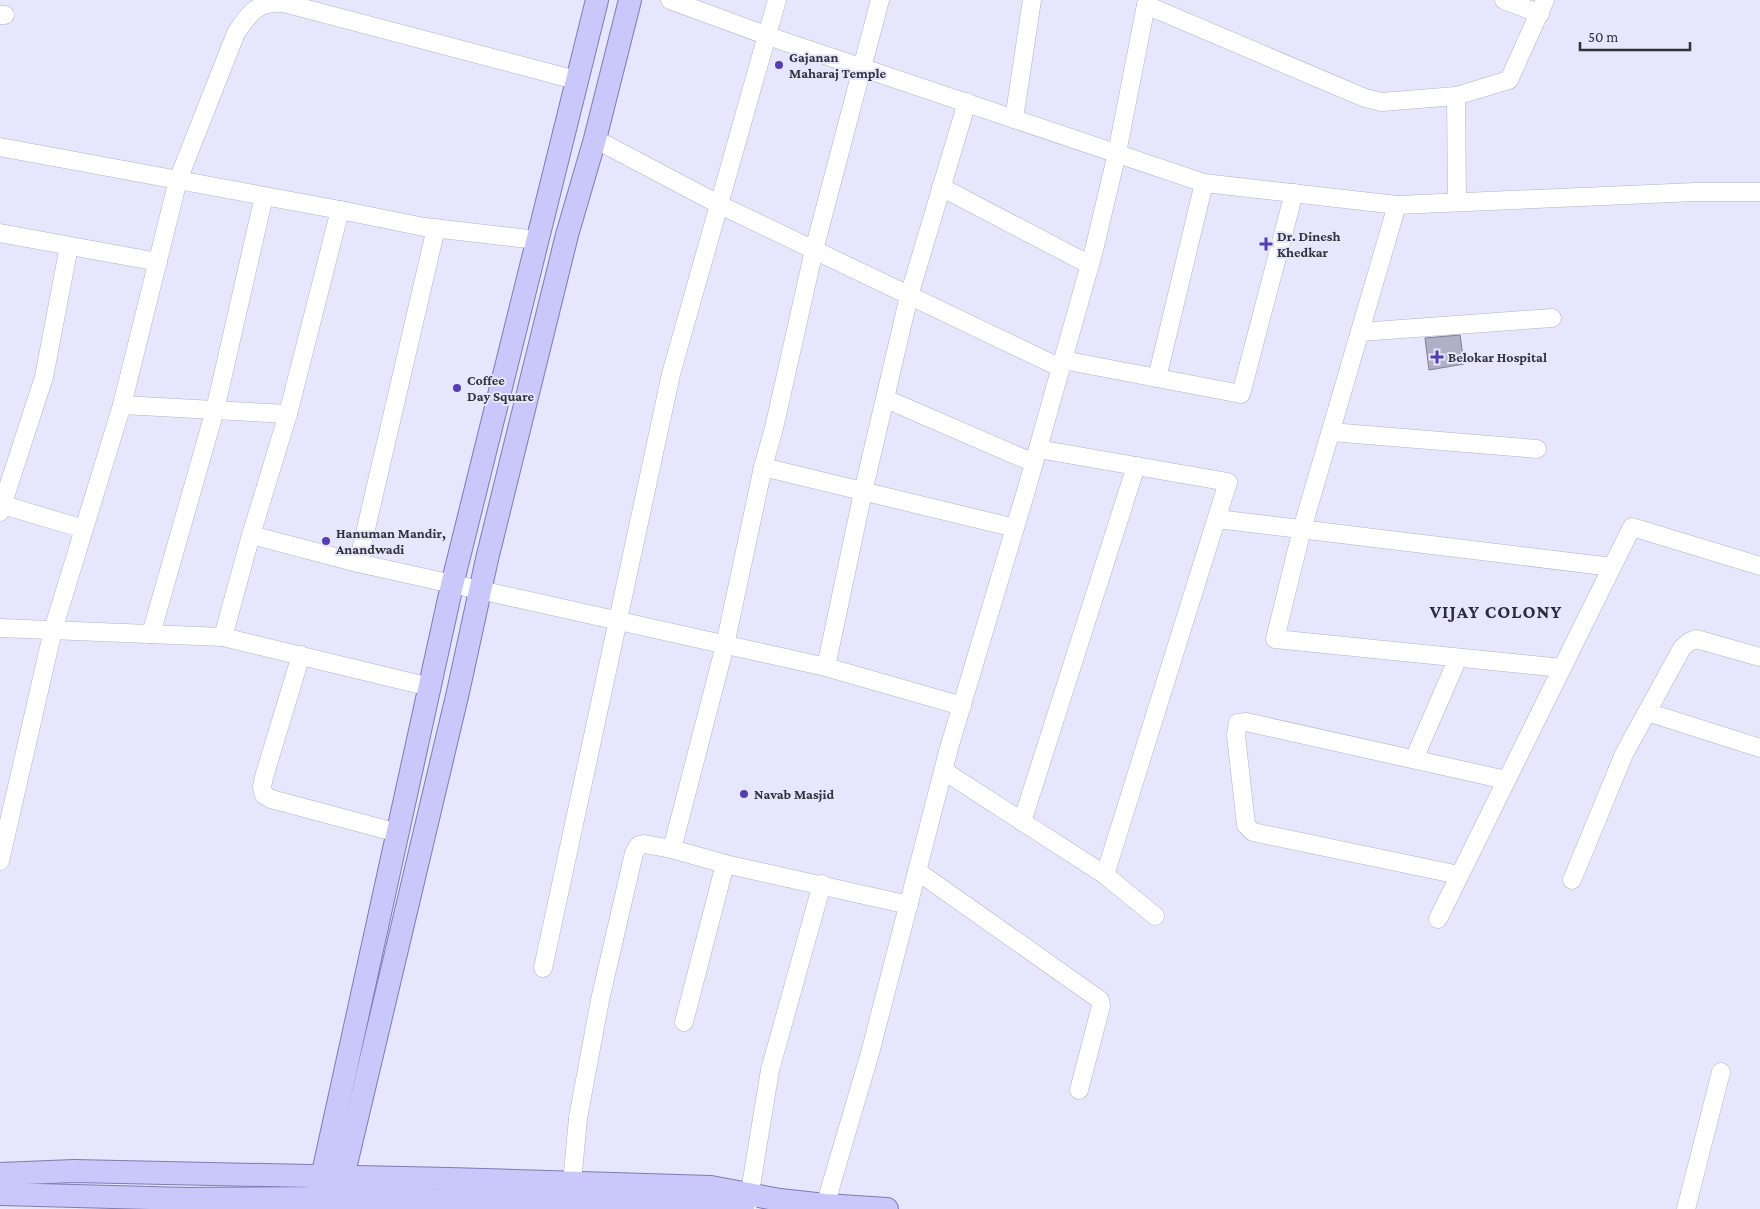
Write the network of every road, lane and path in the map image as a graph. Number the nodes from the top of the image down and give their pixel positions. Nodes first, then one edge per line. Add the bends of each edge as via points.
1 (597, 0) edge
2 (630, 0) edge
3 (670, 0) edge
4 (777, 0) edge
5 (880, 0) edge
6 (1032, 0) edge
7 (1504, 0) edge
8 (1146, 3) edge
9 (1543, 7) edge
10 (768, 36) junction
11 (862, 67) junction
12 (576, 80) junction
13 (1456, 96) junction
14 (967, 102) junction
15 (1014, 119) junction
16 (595, 139) junction
17 (0, 148) edge
18 (1117, 153) junction
19 (178, 180) junction
20 (1204, 182) junction
21 (941, 187) junction
22 (1760, 192) edge
23 (1294, 193) junction
24 (264, 196) junction
25 (1457, 202) junction
26 (720, 205) junction
27 (1398, 205) junction
28 (340, 210) junction
29 (436, 228) junction
30 (2, 238) edge
31 (537, 240) junction
32 (69, 246) junction
33 (814, 250) junction
34 (158, 262) junction
35 (1090, 265) junction
36 (909, 296) junction
37 (1552, 318) dead end
38 (1360, 332) junction
39 (1062, 364) junction
40 (1157, 378) junction
41 (886, 399) junction
42 (122, 405) junction
43 (215, 410) junction
44 (288, 414) junction
45 (1331, 432) junction
46 (1536, 449) dead end
47 (1036, 456) junction
48 (1136, 466) junction
49 (763, 467) junction
50 (863, 492) junction
51 (1, 507) edge
52 (1217, 519) junction
53 (1014, 528) junction
54 (84, 529) junction
55 (1302, 529) junction
56 (251, 535) junction
57 (358, 563) junction
58 (1760, 566) edge
59 (1612, 567) junction
60 (452, 585) junction
61 (480, 591) junction
62 (617, 621) junction
63 (0, 628) edge
64 (53, 630) junction
65 (151, 634) junction
66 (223, 637) junction
67 (725, 645) junction
68 (301, 655) junction
69 (1760, 657) edge
70 (1458, 658) junction
71 (826, 667) junction
72 (1562, 668) junction
73 (430, 687) junction
74 (962, 706) junction
75 (1646, 712) junction
76 (1760, 748) edge
77 (1414, 759) junction
78 (944, 771) junction
79 (1506, 780) junction
80 (1022, 822) junction
81 (398, 834) junction
82 (672, 849) junction
83 (0, 861) edge
84 (725, 864) junction
85 (917, 872) junction
86 (1105, 875) junction
87 (1459, 876) junction
88 (1572, 880) dead end
89 (822, 884) junction
90 (909, 905) junction
91 (1155, 916) dead end
92 (1438, 920) dead end
93 (543, 968) dead end
94 (684, 1022) dead end
95 (1721, 1072) dead end
96 (1079, 1090) dead end
97 (0, 1174) edge
98 (572, 1183) junction
99 (0, 1194) edge
100 (330, 1195) edge
101 (749, 1198) junction
102 (183, 1204) edge
103 (483, 1205) edge
104 (825, 1207) edge
105 (887, 1209) edge
106 (1686, 1209) edge

1 - 12 main road
2 - 16 main road
3 - 10 street
4 - 10 street
5 - 11 street
6 - 15 street
7 - 9 street
8 - 13 street via 1365,98 1382,102
8 - 18 street
9 - 13 street via 1509,80
10 - 11 street
10 - 26 street
11 - 14 street
11 - 33 street
12 - 19 street via 270,2 258,7 236,33
12 - 31 main road
13 - 25 street
14 - 15 street
14 - 21 street
15 - 18 street
16 - 26 street
16 - 61 main road via 567,235
17 - 19 street
18 - 20 street
18 - 35 street
19 - 24 street
19 - 34 street
20 - 23 street
20 - 40 street
21 - 35 street
21 - 36 street
22 - 25 street
23 - 27 street
23 - 40 street via 1241,394
24 - 28 street
24 - 43 street
25 - 27 street
26 - 33 street
26 - 62 street via 671,374
27 - 38 street
28 - 29 street
28 - 44 street
29 - 31 street
29 - 57 street
30 - 32 street
31 - 60 main road
32 - 34 street
32 - 51 street via 44,377
33 - 36 street
33 - 49 street
34 - 42 street
35 - 39 street
36 - 39 street
36 - 41 street
37 - 38 street
38 - 45 street
39 - 40 street
39 - 47 street
41 - 47 street
41 - 50 street
42 - 43 street
42 - 54 street
43 - 44 street
43 - 65 street
44 - 56 street
45 - 46 street
45 - 55 street
47 - 48 street
47 - 53 street
48 - 52 street via 1228,482
48 - 80 street
49 - 50 street
49 - 67 street
50 - 53 street
50 - 71 street
51 - 54 street
52 - 55 street
52 - 86 street
53 - 74 street
54 - 64 street
55 - 59 street
55 - 70 street via 1275,639
56 - 57 street
56 - 66 street
57 - 60 street
58 - 59 street via 1632,527
59 - 72 street
60 - 61 street
60 - 73 main road
61 - 62 street
61 - 100 main road via 452,719
62 - 67 street
62 - 93 street
63 - 64 street
64 - 65 street
64 - 83 street
65 - 66 street
66 - 68 street
67 - 71 street
67 - 82 street
68 - 73 street
68 - 81 street via 264,778 264,795
69 - 75 street via 1703,640 1689,642 1676,656
70 - 72 street
70 - 77 street
71 - 74 street
72 - 79 street
73 - 81 main road
74 - 78 street
75 - 76 street
75 - 88 street via 1624,754
77 - 79 street
77 - 87 street via 1246,722 1238,723 1236,728 1246,825 1253,832
78 - 80 street
78 - 85 street
79 - 87 street
80 - 86 street
81 - 100 main road
82 - 84 street
82 - 98 street via 644,844 636,848 600,1000 578,1118
84 - 89 street
84 - 94 street
85 - 90 street
85 - 96 street via 1100,1000
86 - 91 street
87 - 92 street
89 - 90 street
89 - 101 street via 770,1070
90 - 104 street
95 - 106 street
97 - 100 main road via 74,1171
98 - 100 main road via 449,1179
98 - 101 main road via 711,1187
99 - 102 main road
100 - 102 main road
100 - 103 main road
101 - 103 main road
101 - 104 main road
104 - 105 main road

